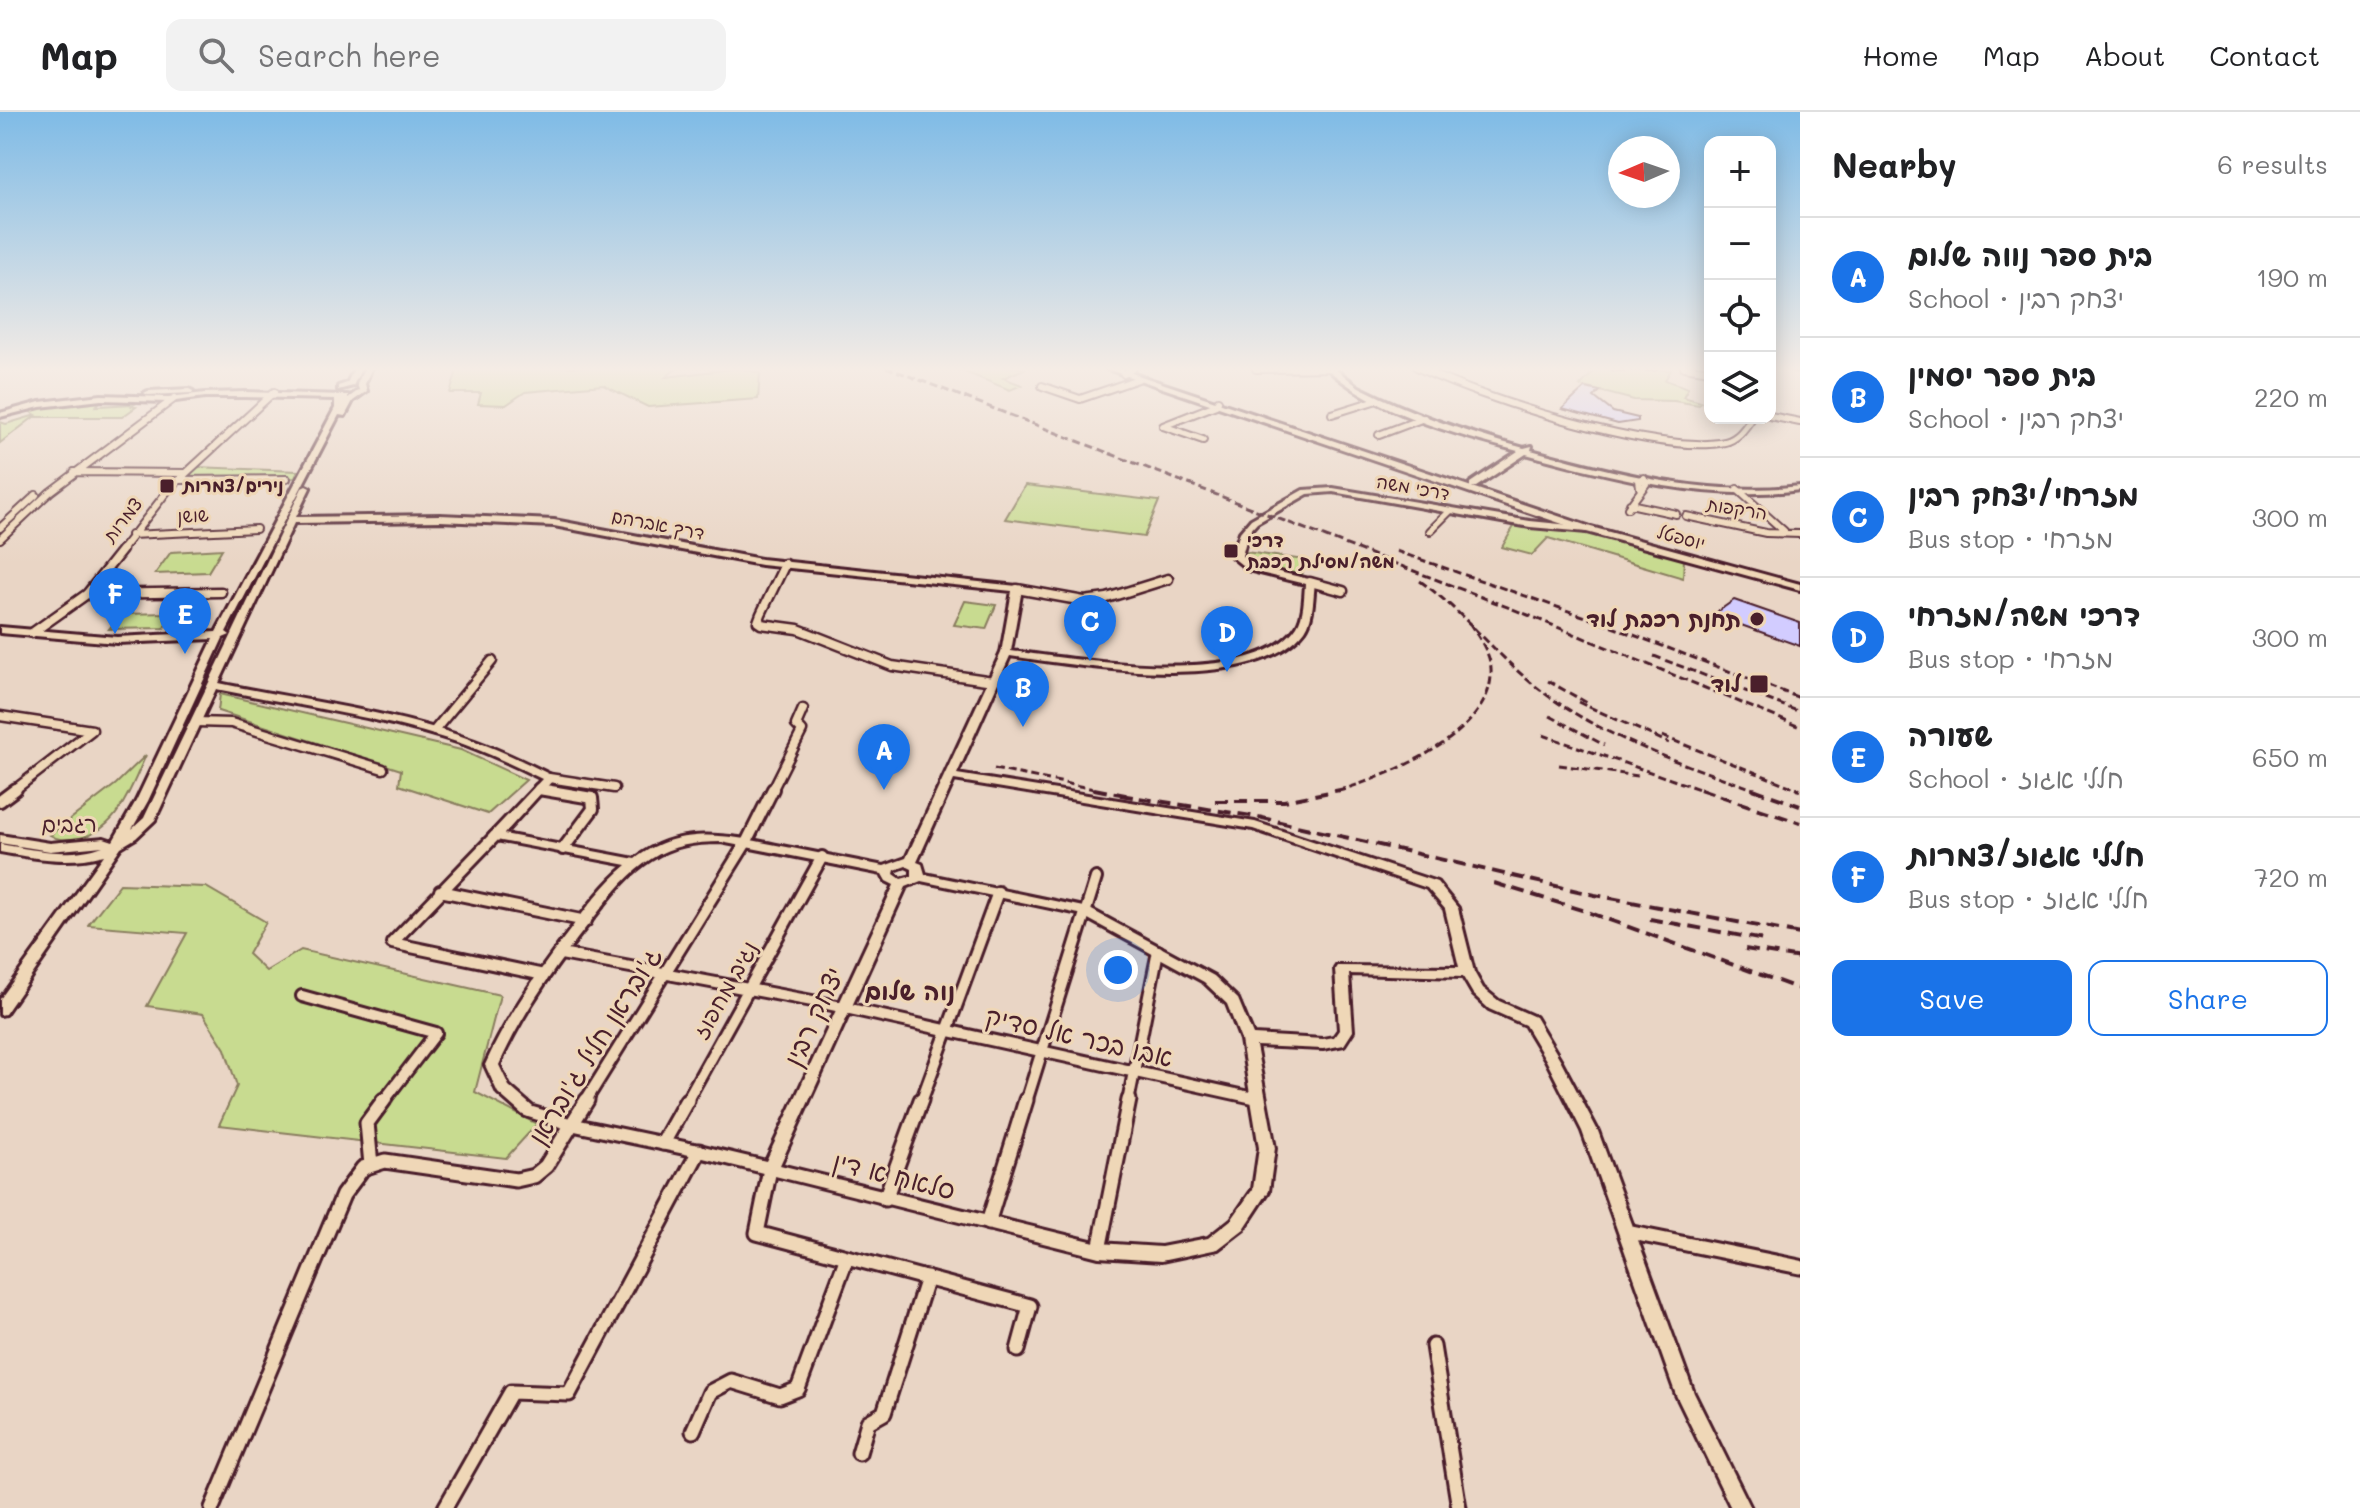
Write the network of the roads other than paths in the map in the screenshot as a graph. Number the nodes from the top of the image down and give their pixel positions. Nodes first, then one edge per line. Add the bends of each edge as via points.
1 (119, 432) edge
2 (129, 432) edge
3 (230, 432) edge
4 (326, 432) edge
5 (334, 432) edge
6 (1181, 432) edge
7 (1306, 432) edge
8 (1387, 432) edge
9 (1471, 432) edge
10 (1474, 432) edge
11 (1630, 432) edge
12 (1742, 432) edge
13 (1379, 435) dead end
14 (1203, 440) dead end
15 (1528, 449) junction
16 (66, 472) junction
17 (76, 472) junction
18 (186, 473) junction
19 (287, 479) dead end
20 (178, 480) junction
21 (1643, 482) junction
22 (1466, 485) junction
23 (1800, 485) edge
24 (1739, 490) junction
25 (1450, 511) junction
26 (1676, 514) dead end
27 (1686, 516) dead end
28 (291, 520) junction
29 (1552, 522) junction
30 (0, 528) edge
31 (256, 529) dead end
32 (1430, 531) dead end
33 (1784, 531) junction
34 (1800, 534) edge
35 (131, 535) junction
36 (0, 539) edge
37 (785, 564) junction
38 (1168, 579) dead end
39 (1800, 580) edge
40 (1310, 582) junction
41 (1800, 587) edge
42 (1017, 589) junction
43 (1343, 591) dead end
44 (221, 592) dead end
45 (87, 594) junction
46 (0, 623) edge
47 (0, 630) edge
48 (36, 631) junction
49 (236, 632) junction
50 (221, 633) junction
51 (1006, 653) junction
52 (492, 661) dead end
53 (993, 681) junction
54 (212, 685) junction
55 (803, 709) dead end
56 (0, 716) edge
57 (196, 722) junction
58 (434, 731) junction
59 (383, 769) dead end
60 (950, 776) junction
61 (549, 778) junction
62 (614, 788) dead end
63 (539, 789) junction
64 (0, 801) edge
65 (132, 819) junction
66 (495, 836) junction
67 (0, 839) edge
68 (747, 841) junction
69 (92, 843) junction
70 (116, 846) junction
71 (0, 848) edge
72 (563, 849) junction
73 (822, 857) junction
74 (637, 863) junction
75 (914, 870) junction
76 (888, 871) junction
77 (1096, 878) dead end
78 (901, 883) junction
79 (440, 891) junction
80 (998, 892) junction
81 (1083, 911) junction
82 (586, 921) junction
83 (1158, 951) junction
84 (561, 954) junction
85 (667, 971) junction
86 (1467, 972) junction
87 (544, 975) junction
88 (750, 988) junction
89 (302, 996) dead end
90 (845, 1008) junction
91 (0, 1010) edge
92 (946, 1030) junction
93 (1248, 1040) junction
94 (1042, 1049) junction
95 (1134, 1071) junction
96 (1258, 1099) junction
97 (570, 1124) junction
98 (663, 1143) junction
99 (699, 1151) junction
100 (371, 1165) junction
101 (770, 1169) junction
102 (885, 1199) junction
103 (988, 1223) junction
104 (1627, 1232) junction
105 (1099, 1250) junction
106 (847, 1257) junction
107 (1800, 1267) edge
108 (927, 1278) junction
109 (1433, 1346) dead end
110 (1018, 1350) dead end
111 (693, 1431) dead end
112 (859, 1453) dead end
113 (212, 1508) edge
114 (445, 1508) edge
115 (1459, 1508) edge
116 (1741, 1508) edge

1 - 16 street
2 - 17 street
3 - 18 street, צמרות
4 - 50 street
5 - 28 street
6 - 14 street
7 - 22 main road
8 - 13 street
9 - 15 street
10 - 15 street
11 - 12 street via 1703,445 1729,441
15 - 21 street
15 - 22 street
16 - 17 street
16 - 30 street
17 - 18 street
17 - 36 street
18 - 20 street, צמרות
19 - 20 street
20 - 35 street, צמרות
21 - 24 street
21 - 26 street via 1629,506
22 - 29 main road, יוספטל
22 - 39 main road, יוספטל
23 - 24 street
24 - 33 street, הרקפות
25 - 29 street, דרכי משה
25 - 32 street
25 - 40 street, דרכי משה via 1317,489 1247,527 1237,557 1241,563
27 - 33 street, הרקפות via 1766,533
28 - 37 street, דרך אברהם via 554,523
28 - 49 street
29 - 41 main road, יוספטל
31 - 35 street, שושן
33 - 34 street, הרקפות
35 - 45 street, צמרות
37 - 42 street, דרך אברהם
37 - 53 street via 780,584 761,608 761,624 798,629 909,670
38 - 42 street via 1084,601
40 - 43 street
40 - 51 street via 1302,627 1288,643 1233,666 1125,666
42 - 51 street
44 - 45 street
45 - 48 street, צמרות
46 - 48 street
47 - 48 street
48 - 50 street via 129,641
49 - 50 street
49 - 54 street
50 - 65 street
51 - 53 street
52 - 58 street
53 - 60 street
54 - 57 street
54 - 58 street
55 - 68 street, ג'ובראן חליל ג'ובראן via 796,725 802,731
56 - 64 street via 92,730
57 - 59 street via 231,723
57 - 70 street via 149,820
58 - 61 street via 519,761
60 - 75 street
60 - 86 street via 1255,826 1432,885 1451,908
61 - 62 street
61 - 63 street
63 - 66 street
63 - 72 street via 592,798 593,809
65 - 69 street
65 - 70 street
66 - 72 street
66 - 79 street
67 - 69 street, רגבים via 59,848
68 - 73 street, סלאח א דין
68 - 74 street, סלאח א דין via 695,838 669,844
68 - 85 street, ג'ובראן חליל ג'ובראן
69 - 70 street, רגבים
70 - 71 street, רגבים via 78,857
70 - 91 street
72 - 74 street
73 - 76 street, סלאח א דין
73 - 88 street, נגיב מחפוז
74 - 82 street, סלאח א דין
75 - 76 street via 896,863
75 - 78 street via 910,882
75 - 80 street, סלאח א דין
76 - 78 street
77 - 81 street
78 - 90 street, יצחק רבין
79 - 82 street
79 - 87 street via 392,943
80 - 81 street, סלאח א דין
80 - 92 street
81 - 83 street, סלאח א דין
81 - 94 street
82 - 84 street, סלאח א דין
83 - 93 street, סלאח א דין via 1209,979 1233,1002
83 - 95 street
84 - 85 street, אבו בכר אל סדיק
84 - 87 street, סלאח א דין
85 - 88 street, אבו בכר אל סדיק
85 - 97 street, ג'ובראן חליל ג'ובראן
86 - 93 street via 1342,969 1346,1031 1339,1041
86 - 104 street via 1494,1005 1530,1021 1590,1131
87 - 97 street, סלאח א דין via 500,1042 492,1065 503,1089 528,1111
88 - 90 street, אבו בכר אל סדיק
88 - 98 street, נגיב מחפוז
89 - 100 street via 436,1033 367,1123
90 - 92 street, אבו בכר אל סדיק
90 - 101 street, יצחק רבין
92 - 94 street, אבו בכר אל סדיק
92 - 102 street
93 - 96 street, סלאח א דין
94 - 95 street, אבו בכר אל סדיק
94 - 103 street
95 - 96 street, אבו בכר אל סדיק
95 - 105 street
96 - 105 street, סלאח א דין via 1267,1148 1261,1191 1238,1224 1212,1244 1161,1254
97 - 98 street, סלאח א דין
97 - 100 street, ג'ובראן חליל ג'ובראן via 546,1166 516,1180 385,1161
98 - 99 street, סלאח א דין
99 - 101 street, סלאח א דין
99 - 114 street via 569,1394 511,1392
100 - 113 street via 343,1195
101 - 102 street, סלאח א דין
101 - 106 street via 757,1233
102 - 103 street, סלאח א דין
103 - 105 street, סלאח א דין
104 - 107 street
104 - 116 street via 1685,1395
106 - 108 street
106 - 111 street via 798,1389 780,1396 731,1381 710,1392
108 - 110 street via 1030,1306
108 - 112 street via 884,1413 868,1422
109 - 115 street

